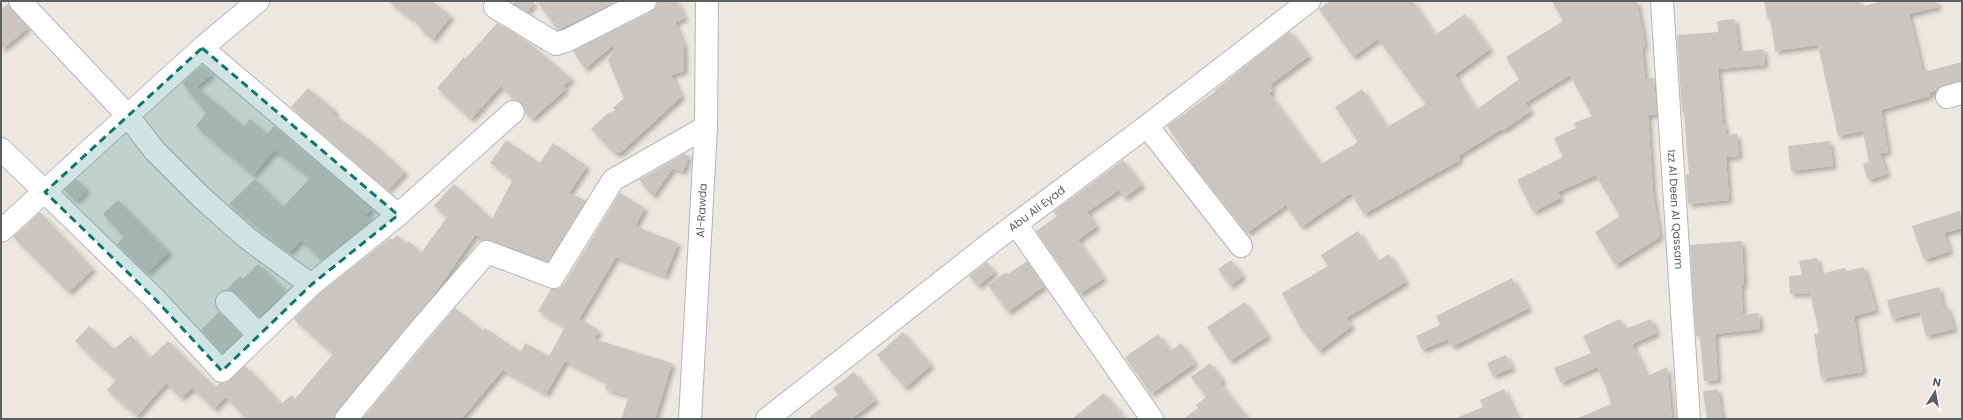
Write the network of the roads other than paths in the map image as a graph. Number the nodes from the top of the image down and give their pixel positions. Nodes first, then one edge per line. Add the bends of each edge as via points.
1 (20, 1) edge
2 (258, 1) edge
3 (644, 1) edge
4 (707, 1) edge
5 (1309, 1) edge
6 (1662, 1) edge
7 (495, 7) dead end
8 (202, 48) junction
9 (513, 112) dead end
10 (128, 116) junction
11 (1147, 126) junction
12 (706, 127) junction
13 (1, 149) edge
14 (45, 192) junction
15 (398, 215) junction
16 (1016, 224) junction
17 (1, 231) edge
18 (1241, 246) dead end
19 (311, 285) junction
20 (226, 302) dead end
21 (259, 335) junction
22 (346, 419) edge
23 (690, 419) edge
24 (767, 419) edge
25 (1152, 419) edge
26 (1689, 419) edge

1 - 10 street
2 - 8 street
3 - 7 street via 556,44
4 - 12 street, Al-Rawda
5 - 11 street, Abu Ali Eyad
6 - 26 street, Izz Al Deen Al Qassam
8 - 10 street
8 - 15 street
9 - 15 street
10 - 14 street
10 - 19 street via 154,150 201,197 247,238
11 - 16 street, Abu Ali Eyad
11 - 18 street
12 - 22 street via 612,180 553,277 487,252
12 - 23 street, Al-Rawda
13 - 14 street
14 - 17 street
14 - 21 street via 155,299 222,371
15 - 19 street
16 - 24 street, Abu Ali Eyad
16 - 25 street
19 - 21 street
20 - 21 street

